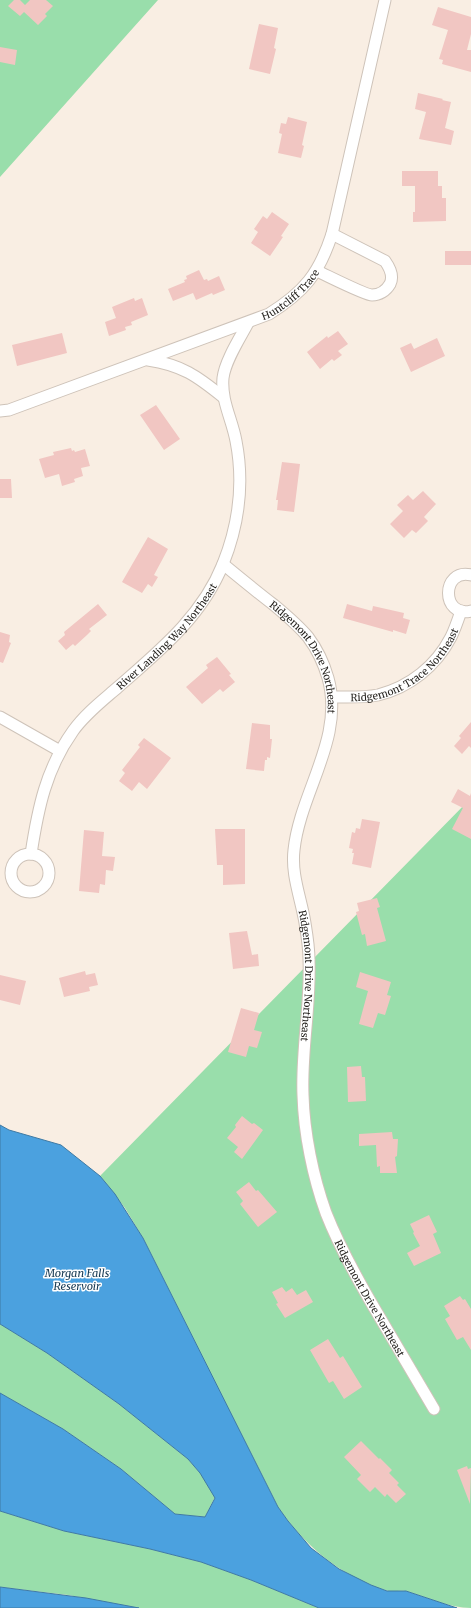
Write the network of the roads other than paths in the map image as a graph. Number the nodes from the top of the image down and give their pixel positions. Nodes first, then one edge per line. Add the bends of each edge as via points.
1 (385, 0) edge
2 (332, 234) junction
3 (317, 271) junction
4 (248, 323) junction
5 (147, 360) junction
6 (223, 397) junction
7 (0, 411) edge
8 (223, 564) junction
9 (471, 575) edge
10 (466, 611) edge
11 (332, 698) junction
12 (0, 717) edge
13 (60, 751) junction
14 (30, 854) dead end
15 (434, 1409) dead end

1 - 2 street, Huntcliff Trace
2 - 3 street, Huntcliff Trace
2 - 3 street via 385,261 392,273 390,283 382,293 370,296
3 - 4 street, Huntcliff Trace via 288,303
4 - 5 street, Huntcliff Trace
4 - 6 street, River Landing Way Northeast via 226,368 223,377
5 - 6 street via 168,363 184,370 202,380
5 - 7 street, Huntcliff Trace via 10,410
6 - 8 street, River Landing Way Northeast via 236,441 240,483 236,524
8 - 11 street, Ridgemont Drive Northeast via 307,635 324,664
8 - 13 street, River Landing Way Northeast via 207,596 184,628 91,711
9 - 10 street via 460,575 449,585 449,598 456,608
10 - 11 street, Ridgemont Trace Northeast via 442,653 429,668 413,680 395,690 377,695
11 - 15 street, Ridgemont Drive Northeast via 329,734 298,824 294,851 295,877 305,923 309,959 302,1066 305,1126 317,1183 335,1234 359,1282
12 - 13 street
13 - 14 street, River Landing Way Northeast via 44,786

